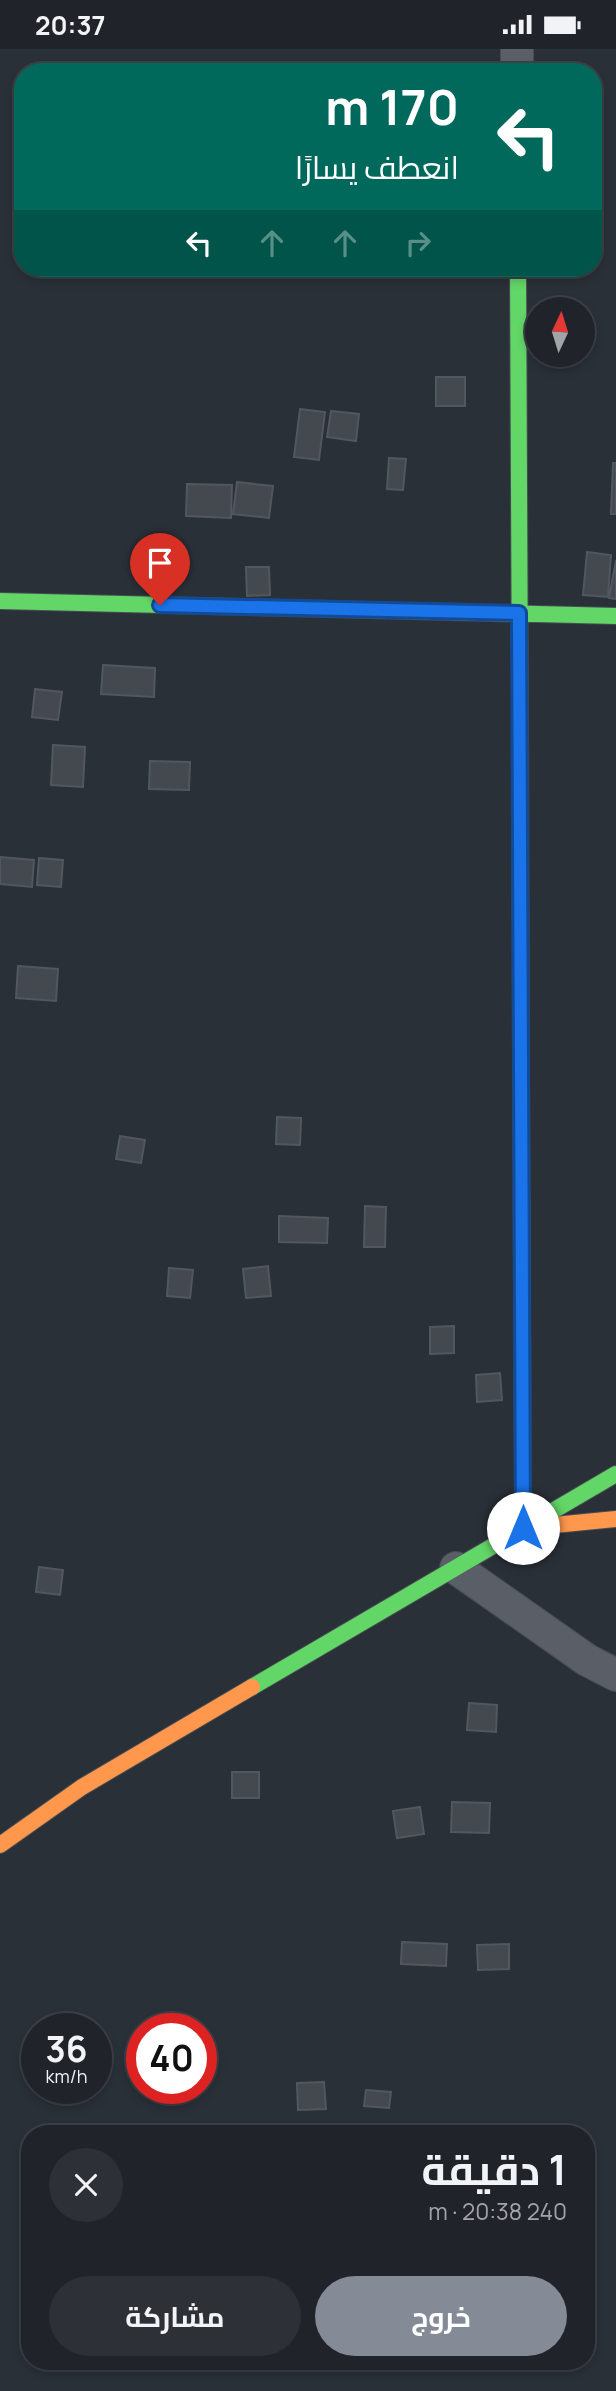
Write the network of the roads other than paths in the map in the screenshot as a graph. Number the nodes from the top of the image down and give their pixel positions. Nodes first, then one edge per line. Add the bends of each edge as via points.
1 (518, 277) edge
2 (0, 601) edge
3 (519, 613) junction
4 (616, 616) edge
5 (616, 1474) edge
6 (616, 1519) edge
7 (523, 1528) junction
8 (456, 1568) junction
9 (616, 1675) edge
10 (0, 1845) edge

1 - 3 street
2 - 3 street
3 - 4 street
3 - 7 street
5 - 7 street
6 - 7 street
7 - 8 street
8 - 9 street via 587,1660
8 - 10 street via 82,1787

